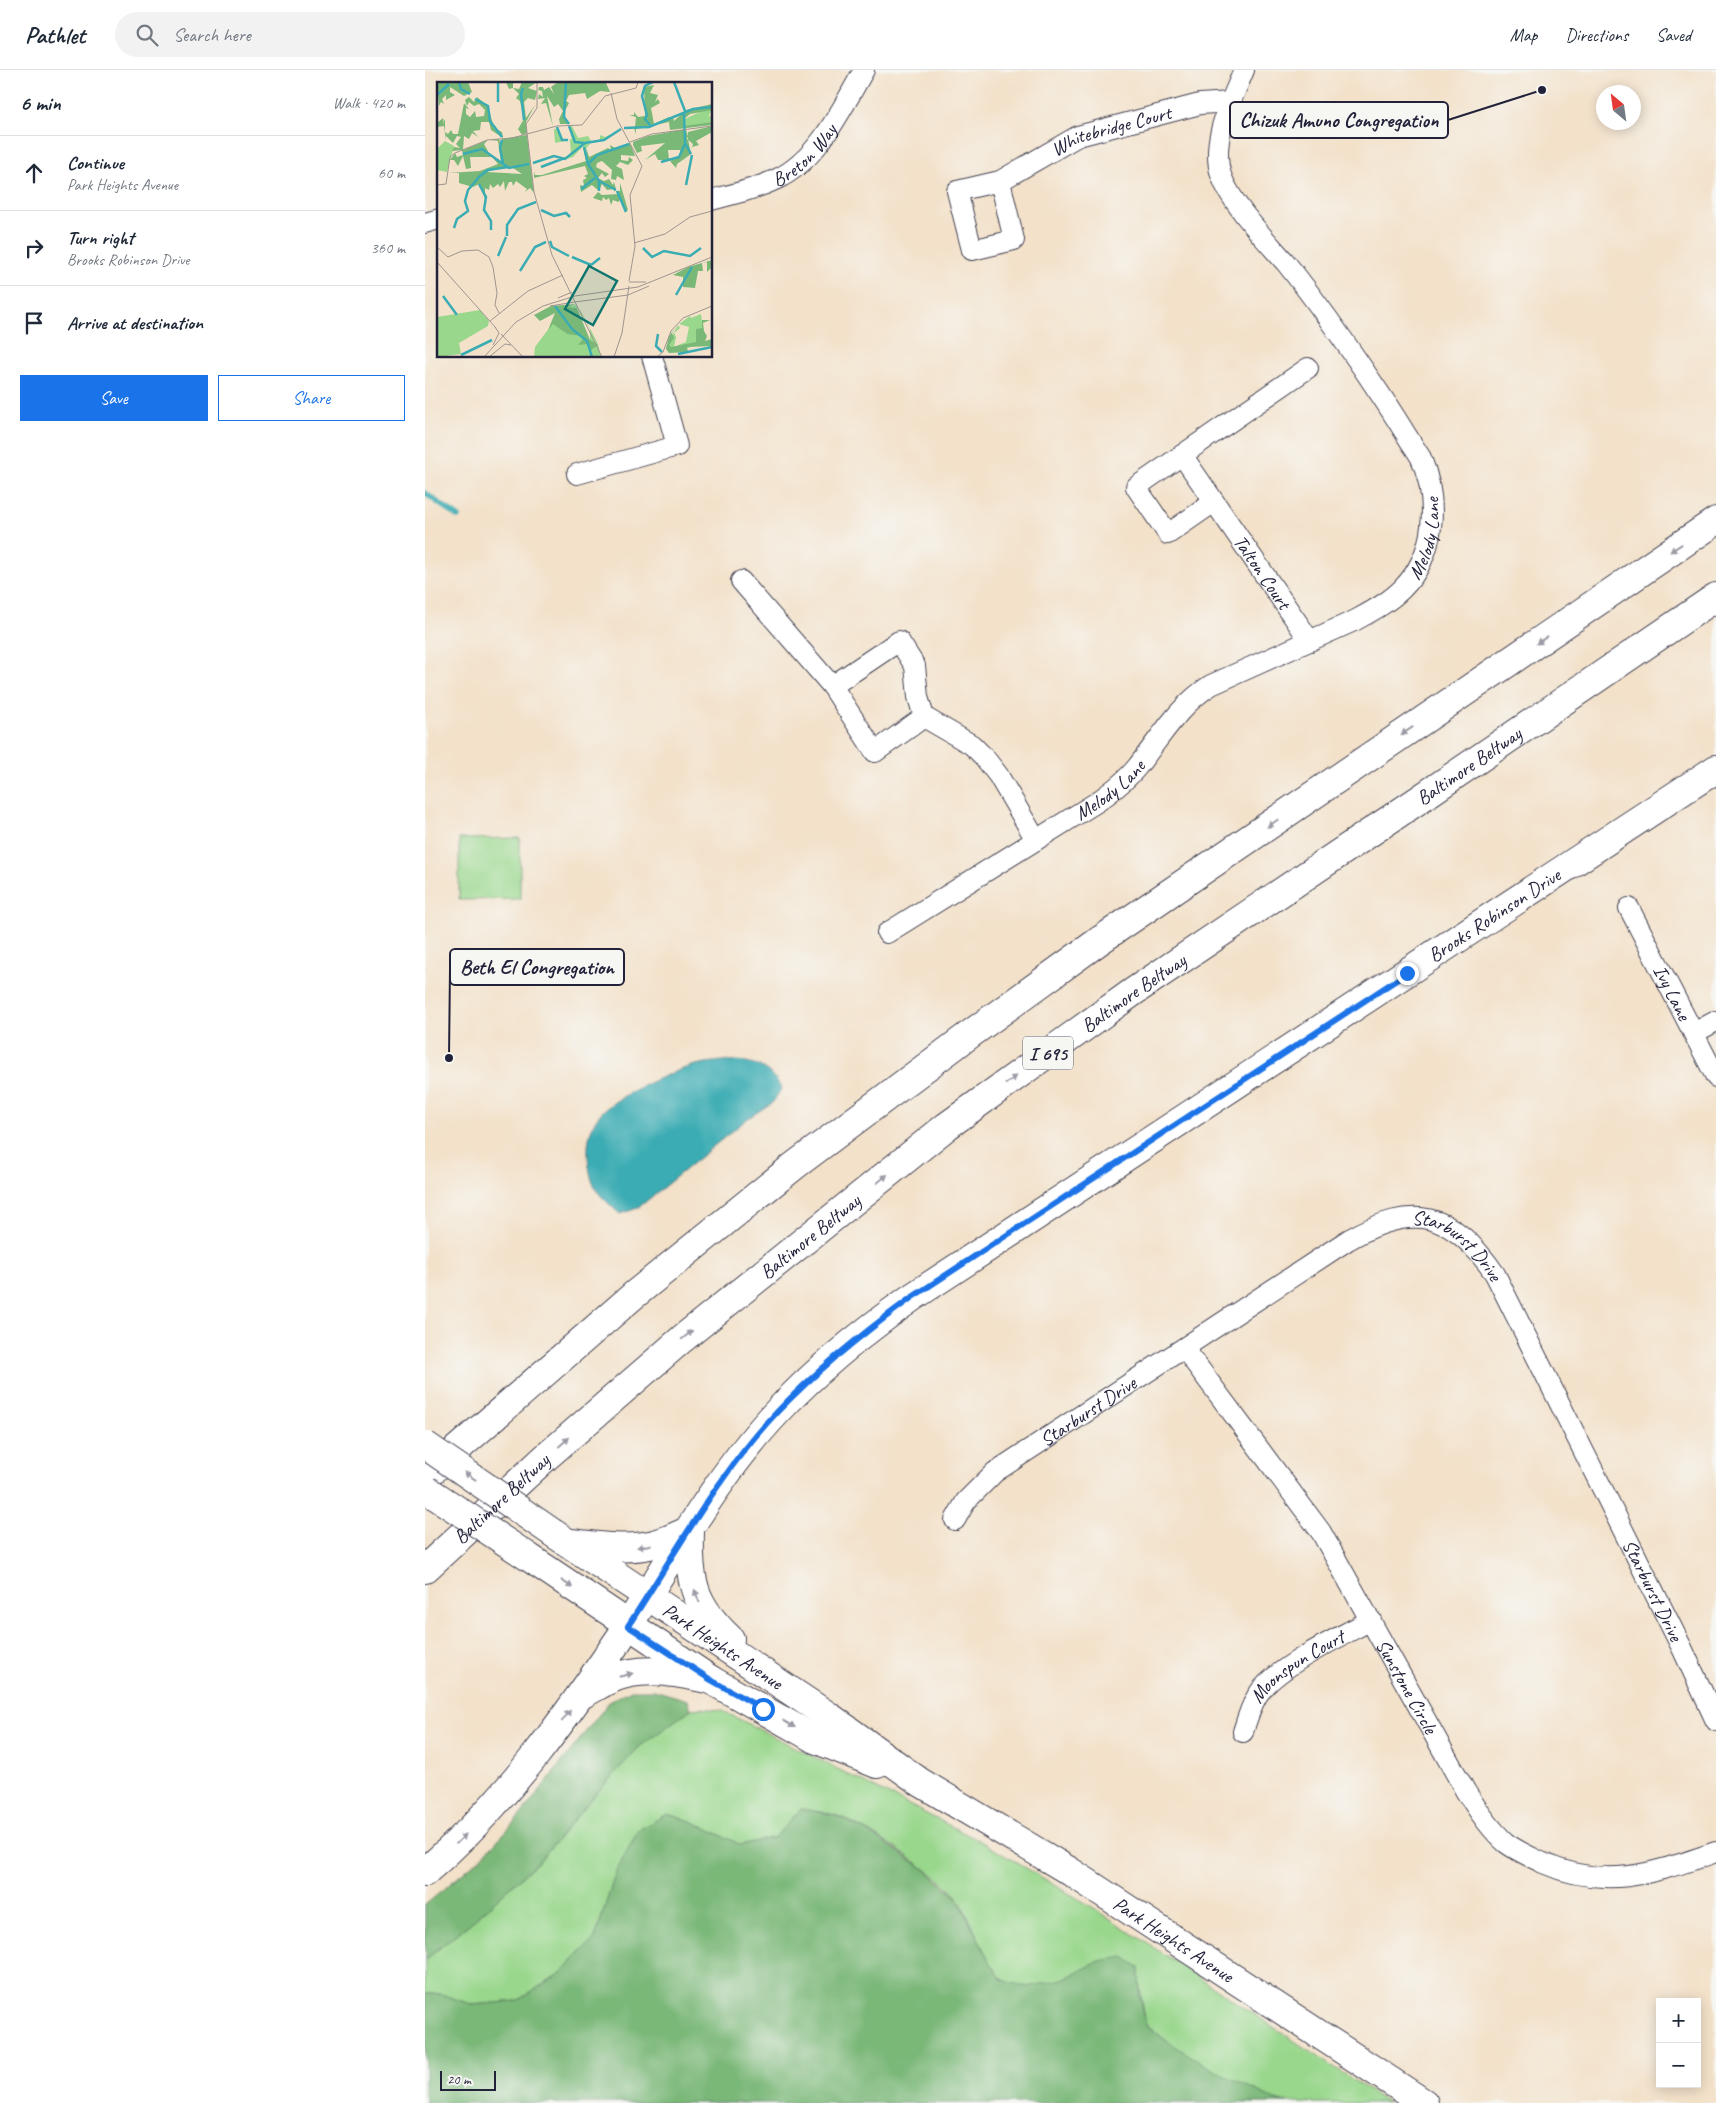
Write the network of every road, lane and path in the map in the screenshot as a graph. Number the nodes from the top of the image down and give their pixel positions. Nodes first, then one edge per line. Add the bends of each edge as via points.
1 (865, 70) edge
2 (1244, 70) edge
3 (1231, 102) junction
4 (1000, 181) dead end
5 (713, 199) edge
6 (653, 358) edge
7 (1308, 368) dead end
8 (1182, 456) junction
9 (577, 474) dead end
10 (1214, 502) junction
11 (1716, 521) edge
12 (741, 581) dead end
13 (1716, 597) edge
14 (1310, 641) junction
15 (832, 686) junction
16 (924, 717) junction
17 (1716, 769) edge
18 (1036, 840) junction
19 (1629, 908) dead end
20 (887, 933) dead end
21 (1716, 1021) edge
22 (1694, 1033) junction
23 (1716, 1077) edge
24 (1184, 1348) junction
25 (425, 1446) edge
26 (425, 1477) edge
27 (425, 1488) edge
28 (955, 1520) dead end
29 (690, 1530) junction
30 (560, 1538) junction
31 (425, 1569) edge
32 (647, 1597) junction
33 (1371, 1620) junction
34 (628, 1626) junction
35 (711, 1680) junction
36 (777, 1683) junction
37 (582, 1694) junction
38 (1716, 1720) edge
39 (1243, 1732) dead end
40 (920, 1782) junction
41 (1716, 1852) edge
42 (425, 1872) edge
43 (1424, 2103) edge

1 - 5 street, Breton Way via 819,145 798,164 763,185
2 - 3 street, Melody Lane
3 - 4 street, Whitebridge Court via 1200,104 1078,136
3 - 14 street, Melody Lane via 1221,130 1221,175 1240,207 1294,274 1385,402 1421,458 1432,501 1424,558 1402,590 1378,608
6 - 9 street via 677,446
7 - 8 street
8 - 10 street, Talton Court
8 - 10 street via 1136,487 1168,534
10 - 14 street, Talton Court
11 -> 26 main road via 1099,940 969,1035 795,1166 634,1295
12 - 15 street
31 -> 13 main road, Baltimore Beltway / I 695 via 682,1339 947,1126 1133,992
14 - 18 street, Melody Lane via 1195,695 1118,787
15 - 16 street via 875,752
15 - 16 street via 899,641 915,666
16 - 18 street via 972,745 984,757
17 - 29 main road, Brooks Robinson Drive via 863,1332 777,1412 727,1474
18 - 20 street, Melody Lane
19 - 22 street, Ivy Lane
21 - 22 street
22 - 23 street, Ivy Lane
24 - 28 street, Starburst Drive via 995,1472 966,1501
24 - 33 street, Sunstone Circle via 1321,1532
24 - 38 street, Starburst Drive via 1370,1227 1391,1220 1416,1218 1440,1222 1461,1234 1479,1250 1495,1274
30 -> 25 main road, Park Heights Avenue, bridge
27 -> 34 main road, Park Heights Avenue, bridge
29 -> 30 main road via 640,1547 618,1548
29 - 32 main road, Brooks Robinson Drive
36 -> 29 main road via 712,1623 700,1604 689,1562
30 - 32 main road, Park Heights Avenue
32 - 34 main road, Brooks Robinson Drive
32 - 36 main road, Park Heights Avenue
33 - 39 street, Moonspun Court via 1272,1679 1258,1695
33 - 41 street, Sunstone Circle via 1466,1792 1485,1821 1506,1843 1558,1869 1586,1876 1619,1878 1662,1871
34 - 35 main road, Park Heights Avenue
34 - 37 main road, Brooks Robinson Drive
37 -> 35 main road via 613,1678 637,1672 669,1671
35 -> 40 main road, Park Heights Avenue via 815,1739
36 - 40 main road, Park Heights Avenue
42 -> 37 main road, Brooks Robinson Drive via 496,1805
40 - 43 main road, Park Heights Avenue via 1071,1872

